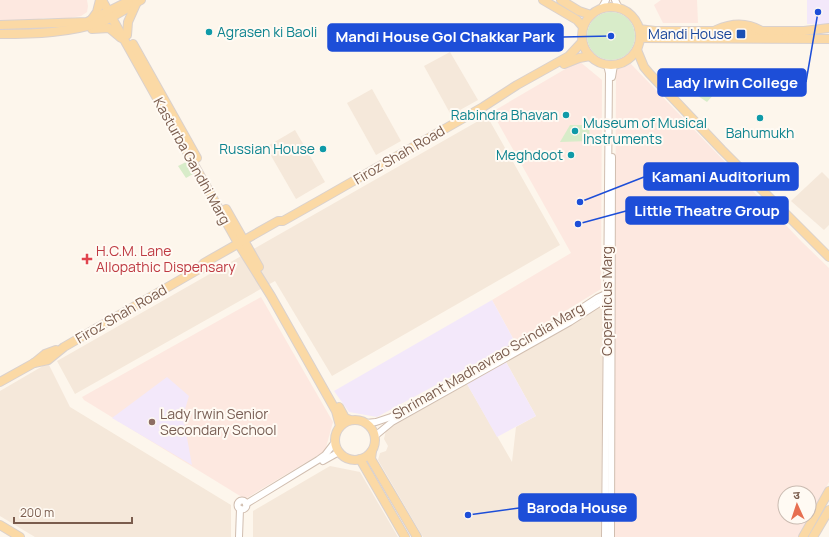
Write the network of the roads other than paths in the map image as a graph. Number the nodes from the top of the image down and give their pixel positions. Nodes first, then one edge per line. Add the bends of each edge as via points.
1 (101, 0) edge
2 (108, 0) edge
3 (121, 0) edge
4 (543, 0) edge
5 (561, 0) edge
6 (606, 0) edge
7 (615, 0) edge
8 (135, 1) edge
9 (619, 8) junction
10 (601, 9) junction
11 (112, 13) junction
12 (591, 15) junction
13 (91, 20) junction
14 (0, 26) edge
15 (583, 27) junction
16 (829, 28) edge
17 (639, 29) junction
18 (57, 31) junction
19 (0, 34) edge
20 (126, 38) junction
21 (640, 38) junction
22 (829, 39) edge
23 (582, 42) junction
24 (637, 50) junction
25 (590, 56) junction
26 (628, 60) junction
27 (610, 65) junction
28 (644, 67) junction
29 (514, 88) junction
30 (242, 244) junction
31 (829, 257) edge
32 (609, 295) junction
33 (609, 333) junction
34 (0, 382) edge
35 (350, 420) junction
36 (366, 422) junction
37 (340, 426) junction
38 (375, 436) junction
39 (335, 442) junction
40 (372, 451) junction
41 (339, 452) junction
42 (360, 459) junction
43 (829, 492) edge
44 (243, 507) junction
45 (829, 510) edge
46 (0, 525) edge
47 (0, 531) edge
48 (10, 537) edge
49 (20, 537) edge
50 (240, 537) edge
51 (405, 537) edge
52 (417, 537) edge
53 (605, 537) edge
54 (611, 537) edge
55 (803, 537) edge
56 (813, 537) edge

1 - 11 main road, Kasturba Gandhi Marg
1 - 13 main road
2 - 11 main road, Kasturba Gandhi Marg
3 - 8 main road
4 - 15 main road via 577,20
5 - 12 main road
6 - 10 street
7 - 9 street
8 - 11 main road
8 - 20 main road
9 - 10 main road
9 - 17 main road via 632,16
10 - 12 main road
11 - 13 main road
11 - 18 main road via 88,26
11 - 20 main road, Kasturba Gandhi Marg
12 - 15 main road
13 - 14 main road
15 - 23 main road
16 - 17 main road via 762,32
17 - 21 main road
18 - 19 main road
18 - 20 main road via 102,27
20 - 30 main road, Kasturba Gandhi Marg
21 - 22 main road
21 - 24 main road
23 - 25 main road
23 - 29 main road, Firoz Shah Road via 569,56
24 - 26 main road
24 - 28 main road
25 - 27 main road via 598,62
25 - 29 main road, Firoz Shah Road via 572,60
26 - 27 main road
26 - 28 main road
27 - 32 street, Copernicus Marg
28 - 31 main road via 722,150
29 - 30 main road, Firoz Shah Road via 278,221
30 - 34 main road, Firoz Shah Road via 204,263 199,269 64,347 45,354
30 - 35 main road, Kasturba Gandhi Marg via 345,418
30 - 37 main road, Kasturba Gandhi Marg via 336,411
32 - 33 street, Copernicus Marg
32 - 36 street, Shrimant Madhavrao Scindia Marg via 391,417
32 - 38 street, Shrimant Madhavrao Scindia Marg via 570,322 392,422
33 - 53 street, Copernicus Marg
33 - 54 street, Copernicus Marg
35 - 36 main road
35 - 37 main road
36 - 38 main road
37 - 39 main road
38 - 40 main road
39 - 41 main road
39 - 44 street via 318,460
40 - 42 main road
40 - 52 main road via 371,459
41 - 42 main road via 348,459
41 - 44 street
42 - 51 main road
43 - 55 main road
44 - 50 street
45 - 56 main road
46 - 49 main road
47 - 48 main road

